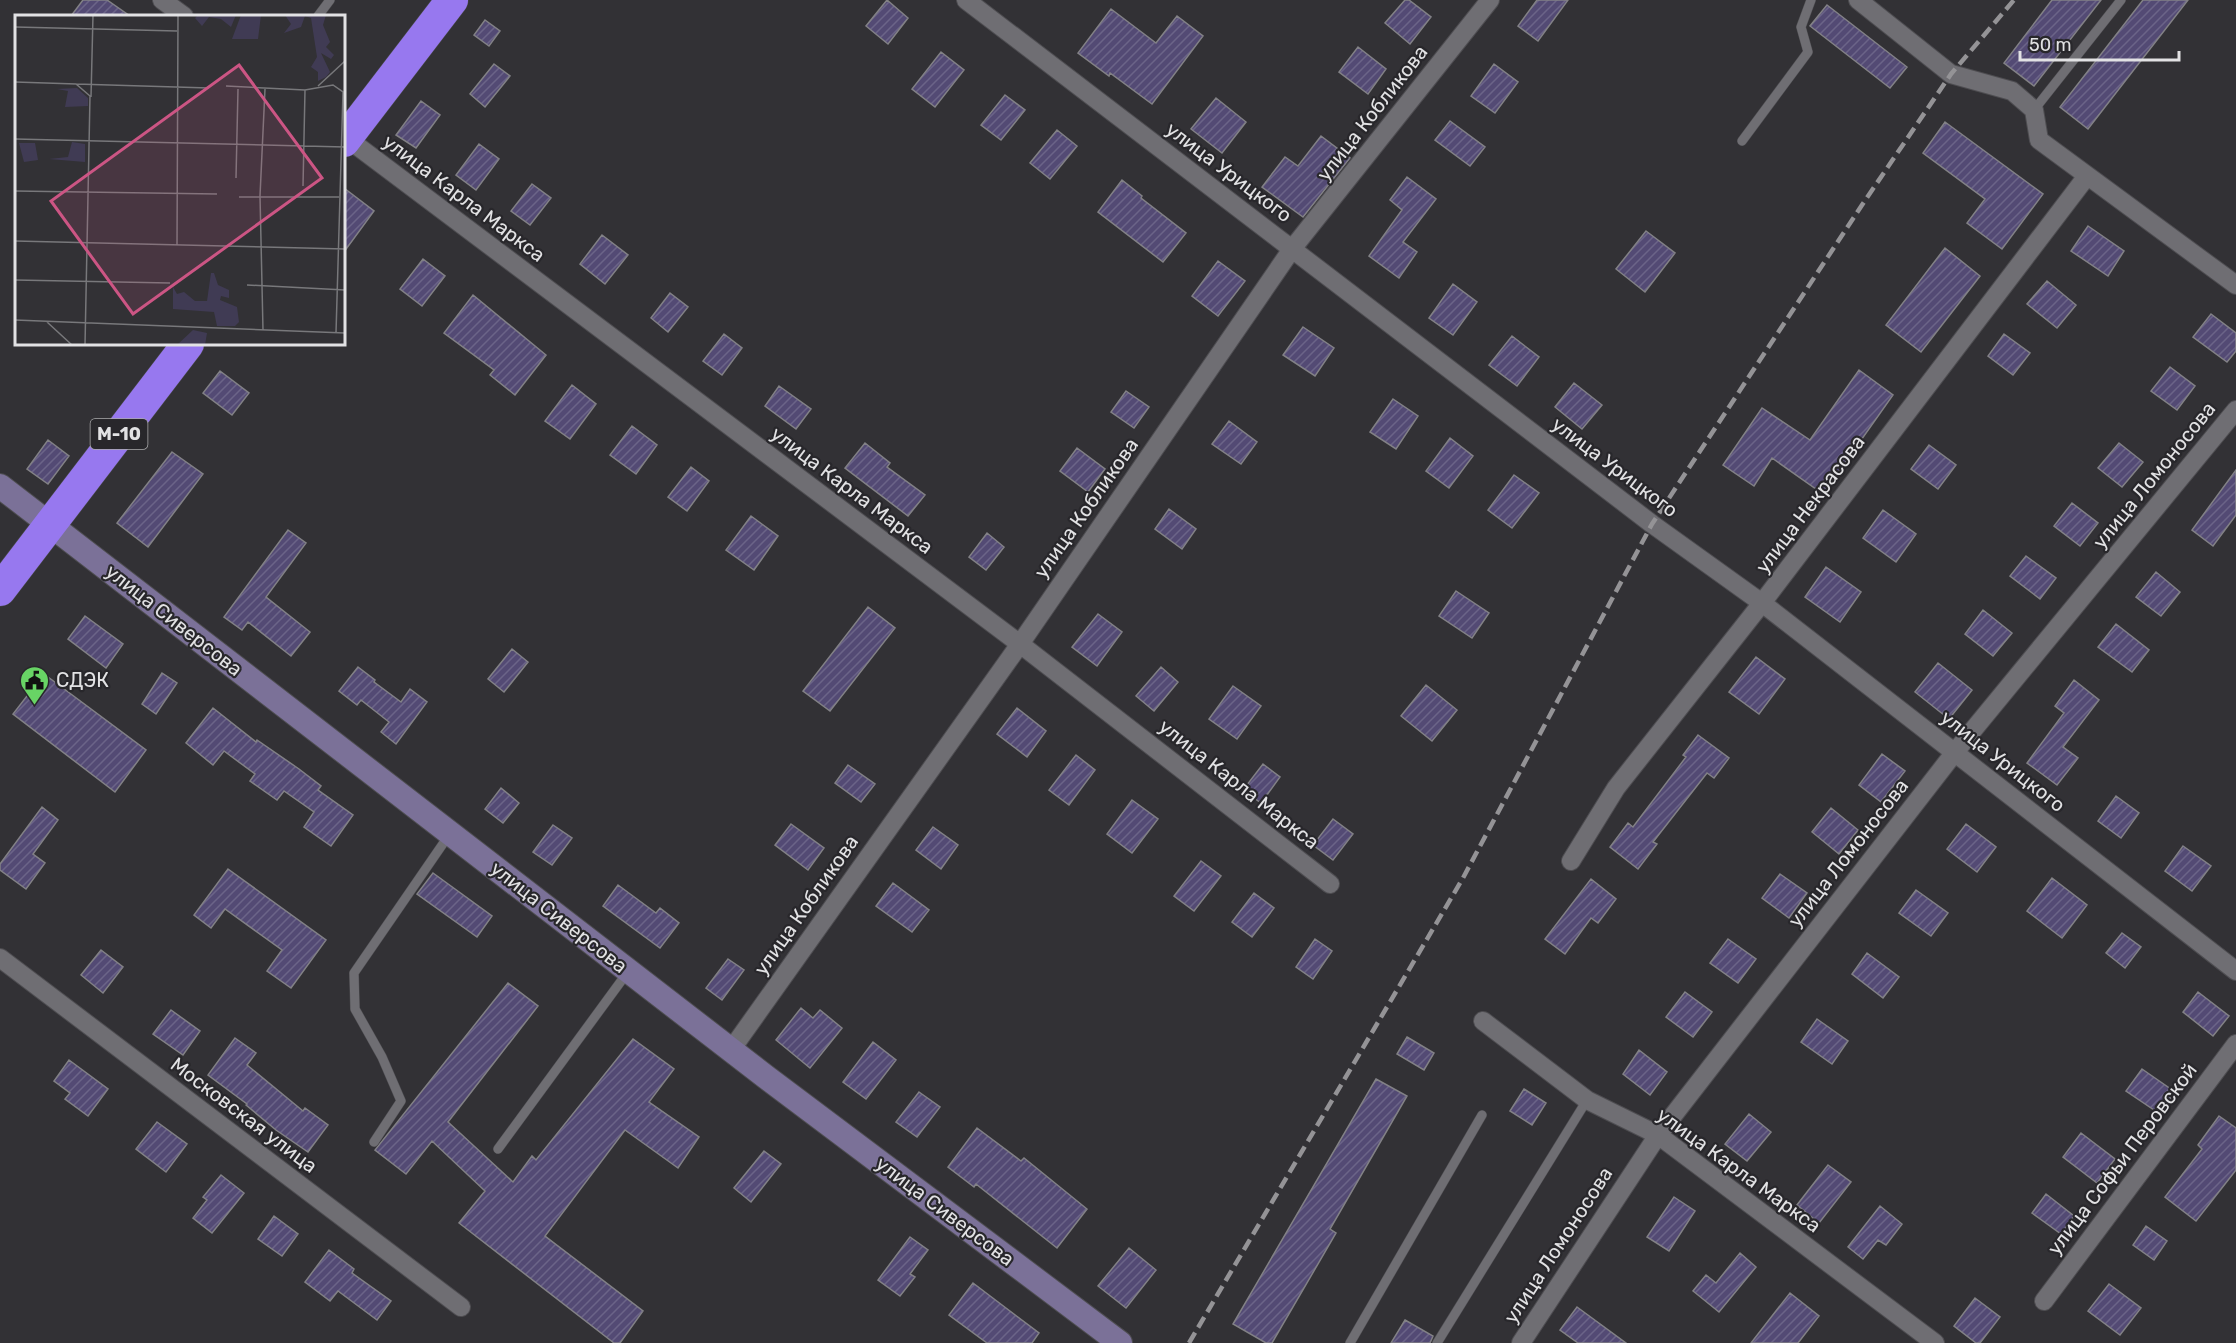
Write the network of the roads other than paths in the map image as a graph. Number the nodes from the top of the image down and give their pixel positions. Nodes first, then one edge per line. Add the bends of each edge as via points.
1 (162, 0) edge
2 (330, 0) edge
3 (452, 0) edge
4 (966, 0) edge
5 (1490, 0) edge
6 (1811, 0) edge
7 (2121, 0) edge
8 (1862, 3) edge
9 (183, 15) edge
10 (319, 15) edge
11 (2034, 110) junction
12 (345, 137) edge
13 (345, 139) edge
14 (1742, 141) dead end
15 (2087, 176) junction
16 (1292, 249) junction
17 (2236, 285) edge
18 (187, 345) edge
19 (2236, 410) edge
20 (0, 486) edge
21 (51, 525) junction
22 (0, 590) edge
23 (1762, 603) junction
24 (1020, 644) junction
25 (1955, 752) junction
26 (451, 833) junction
27 (1571, 861) dead end
28 (1330, 884) dead end
29 (0, 958) edge
30 (2236, 970) edge
31 (628, 971) junction
32 (1483, 1021) dead end
33 (2236, 1044) edge
34 (731, 1050) junction
35 (1587, 1100) junction
36 (1482, 1115) dead end
37 (1658, 1135) junction
38 (374, 1142) dead end
39 (498, 1149) dead end
40 (2044, 1301) dead end
41 (461, 1307) dead end
42 (1120, 1343) edge
43 (1350, 1343) edge
44 (1437, 1343) edge
45 (1521, 1343) edge
46 (1935, 1343) edge

1 - 9 street
2 - 10 lane
3 - 12 highway
4 - 16 street, улица Урицкого
5 - 16 street, улица Кобликова
6 - 14 lane via 1801,27 1808,52
7 - 11 lane
8 - 11 street via 1951,74 2012,91
11 - 15 street via 2039,140
13 - 24 street, улица Карла Маркса
15 - 17 street
15 - 23 street, улица Некрасова
16 - 23 street, улица Урицкого
16 - 24 street, улица Кобликова
18 - 21 highway, М-10
19 - 25 street, улица Ломоносова
20 - 21 street, улица Сиверсова
21 - 22 highway, М-10
21 - 26 street, улица Сиверсова
23 - 25 street, улица Урицкого
23 - 27 street, улица Некрасова via 1616,788
24 - 28 street, улица Карла Маркса
24 - 34 street, улица Кобликова
25 - 30 street, улица Урицкого
25 - 37 street, улица Ломоносова
26 - 31 street, улица Сиверсова
26 - 38 lane via 354,974 355,1009 401,1101
29 - 41 street, Московская улица
31 - 34 street, улица Сиверсова
31 - 39 lane
32 - 35 street, улица Карла Маркса
33 - 40 street, улица Софьи Перовской
34 - 42 street, улица Сиверсова
35 - 37 street, улица Карла Маркса
35 - 44 lane
36 - 43 lane
37 - 45 street, улица Ломоносова
37 - 46 street, улица Карла Маркса

